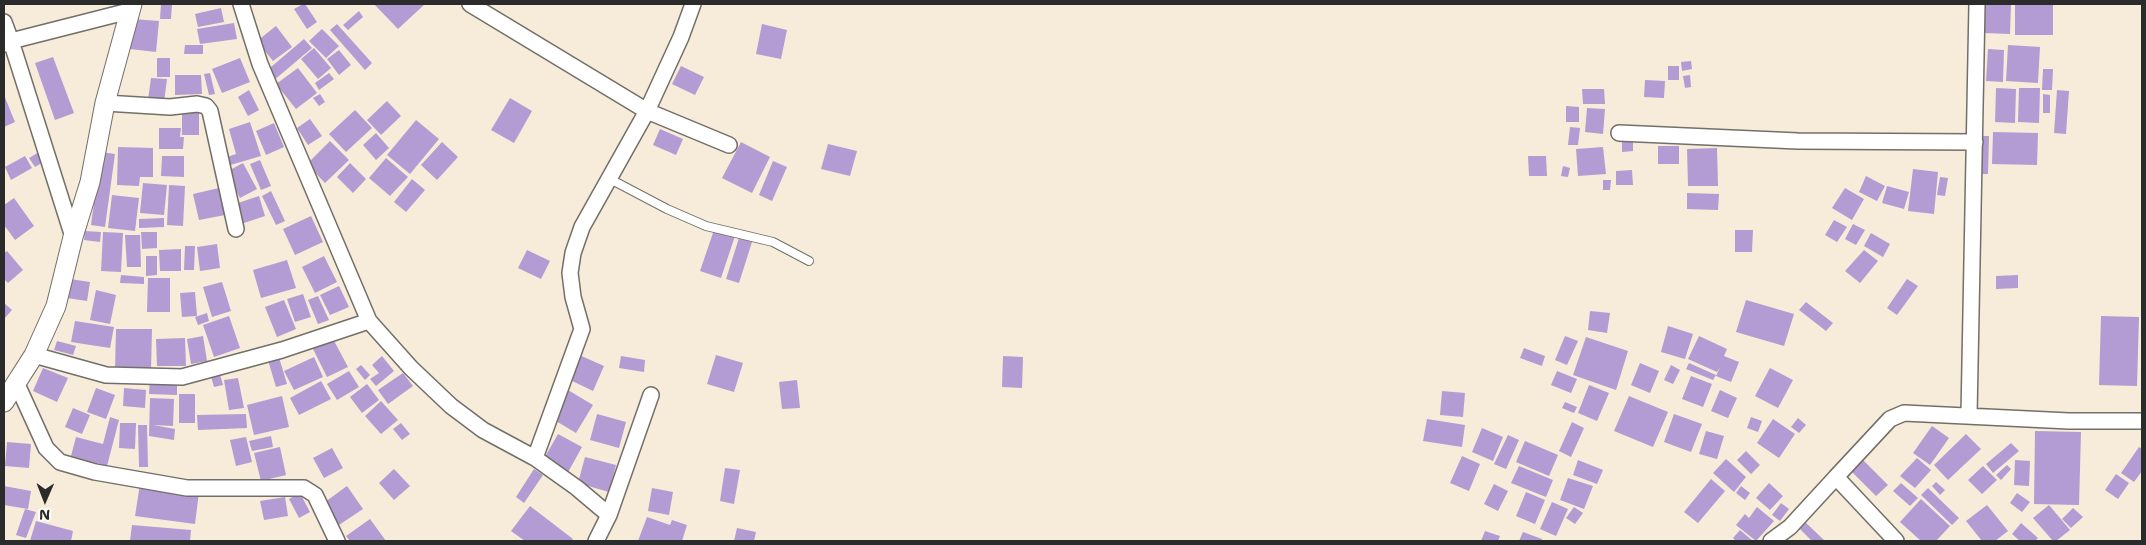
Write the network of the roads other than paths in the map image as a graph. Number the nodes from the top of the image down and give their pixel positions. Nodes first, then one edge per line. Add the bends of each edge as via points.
1 (241, 4) edge
2 (470, 4) edge
3 (693, 4) edge
4 (1977, 4) edge
5 (131, 7) edge
6 (4, 22) edge
7 (7, 42) edge
8 (105, 103) junction
9 (647, 111) junction
10 (1619, 133) dead end
11 (1975, 142) junction
12 (729, 145) dead end
13 (610, 178) junction
14 (236, 230) dead end
15 (73, 237) junction
16 (810, 261) dead end
17 (369, 322) junction
18 (34, 355) junction
19 (16, 382) junction
20 (651, 395) dead end
21 (4, 402) edge
22 (1969, 415) junction
23 (2142, 421) edge
24 (535, 458) junction
25 (1836, 477) junction
26 (609, 515) junction
27 (337, 541) edge
28 (596, 541) edge
29 (1771, 541) edge
30 (1896, 541) edge

1 - 17 street via 260,64
2 - 9 street
3 - 9 street
4 - 11 street
5 - 7 street
5 - 8 street
6 - 7 street
7 - 15 street
8 - 14 street via 206,106 210,110
8 - 15 street via 90,182
9 - 12 street
9 - 13 street
10 - 11 street via 1798,141
11 - 22 street
13 - 16 lane via 706,226 773,242
13 - 24 street via 582,227 573,253 570,273 582,329
15 - 18 street via 56,306
17 - 18 street via 182,377 106,375
17 - 24 street via 451,406 483,430
18 - 19 street
19 - 21 street
19 - 27 street via 46,448 60,462 95,472 187,488 304,488 315,496
20 - 26 street
22 - 23 street via 2069,421
22 - 25 street via 1904,413 1890,420
24 - 26 street
25 - 29 street via 1790,528
25 - 30 street
26 - 28 street

